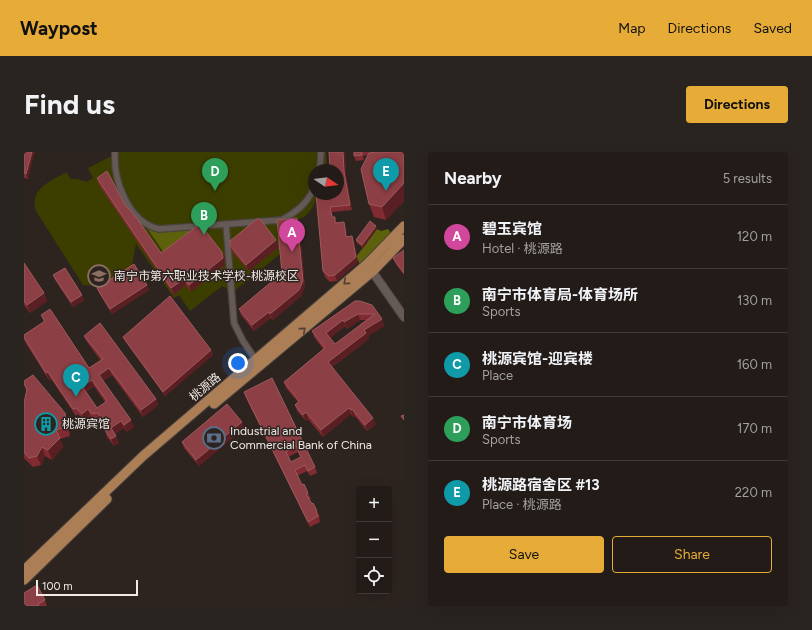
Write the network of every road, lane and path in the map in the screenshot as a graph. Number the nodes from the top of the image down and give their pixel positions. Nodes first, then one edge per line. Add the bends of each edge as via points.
1 (115, 152) edge
2 (321, 152) edge
3 (320, 164) edge
4 (308, 200) edge
5 (226, 224) junction
6 (404, 226) edge
7 (404, 239) edge
8 (370, 268) junction
9 (404, 317) edge
10 (256, 360) junction
11 (24, 570) edge
12 (24, 580) edge

1 - 5 street via 114,167 120,191 131,208 152,227 159,229
2 - 3 street
4 - 5 street via 282,220
5 - 10 street via 234,323
6 - 8 main road, 桃源路
7 - 8 main road, 桃源路
8 - 9 main road
8 -> 10 main road, 桃源路
12 -> 8 main road, 桃源路 via 147,460
10 - 11 main road, 桃源路 via 143,456

